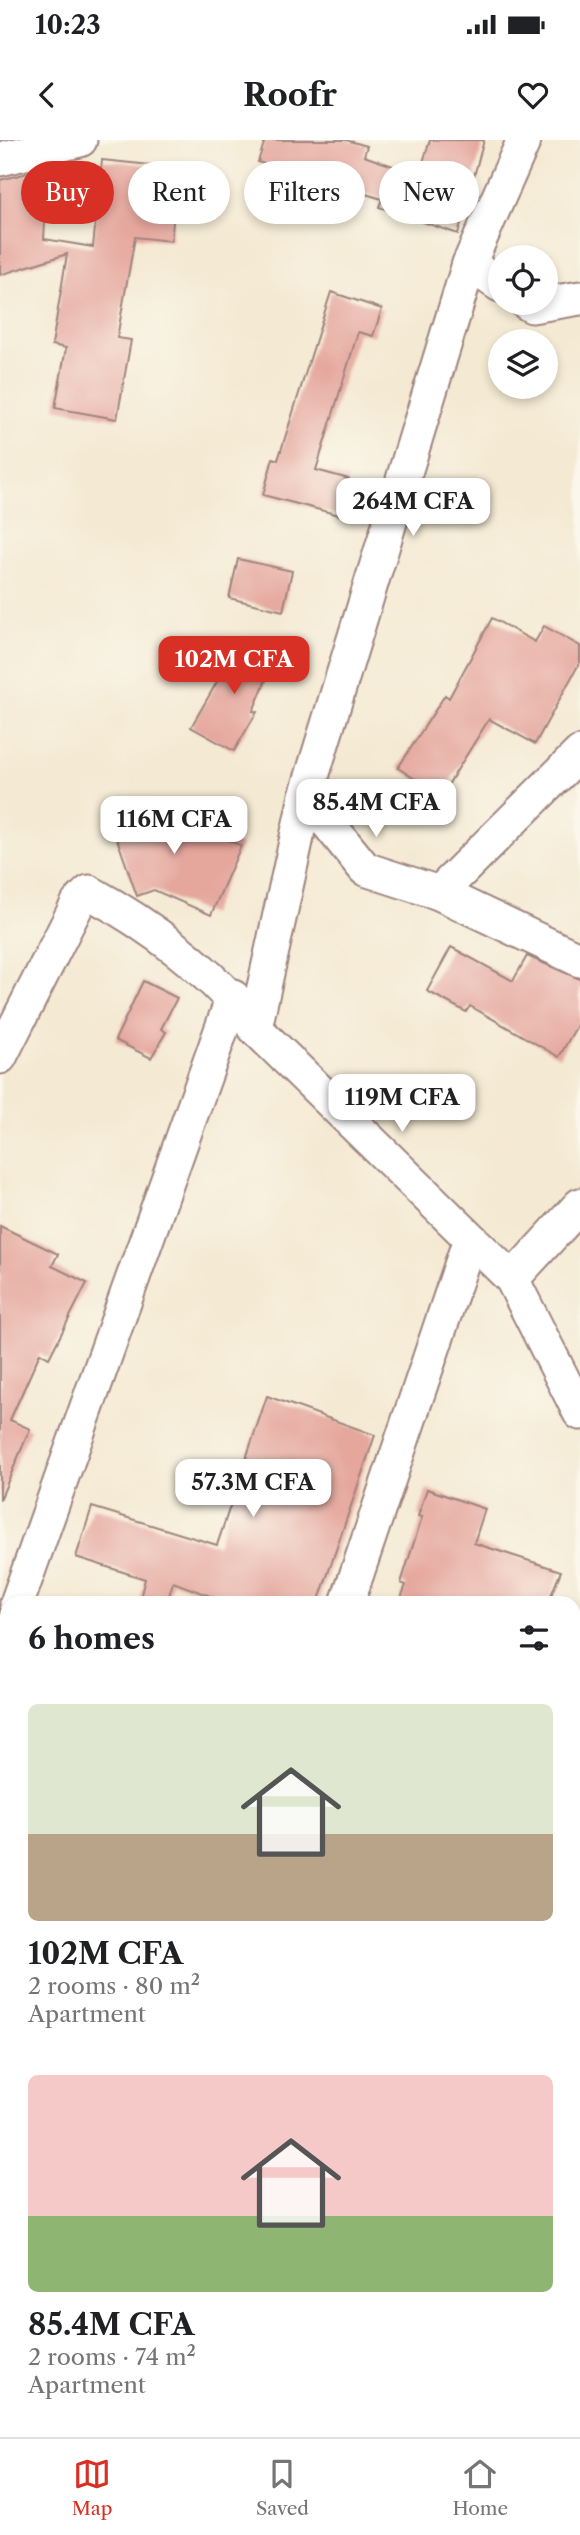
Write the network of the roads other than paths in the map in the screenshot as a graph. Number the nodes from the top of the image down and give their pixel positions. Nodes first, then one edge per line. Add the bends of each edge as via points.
1 (80, 140) edge
2 (524, 140) edge
3 (0, 159) edge
4 (469, 264) junction
5 (488, 277) edge
6 (580, 298) edge
7 (558, 302) edge
8 (580, 753) edge
9 (306, 796) junction
10 (439, 892) junction
11 (580, 960) edge
12 (233, 997) junction
13 (255, 1028) junction
14 (0, 1057) edge
15 (580, 1205) edge
16 (470, 1239) junction
17 (512, 1279) junction
18 (580, 1413) edge
19 (19, 1596) edge
20 (349, 1596) edge

1 - 3 street
2 - 4 street
4 - 5 street
4 - 9 street
6 - 7 street
8 - 10 street
9 - 10 street via 365,869
9 - 13 street
10 - 11 street
12 - 13 street
12 - 14 street via 126,912 89,892 78,903
12 - 19 street
13 - 16 street
15 - 17 street
16 - 17 street
16 - 20 street
17 - 18 street

